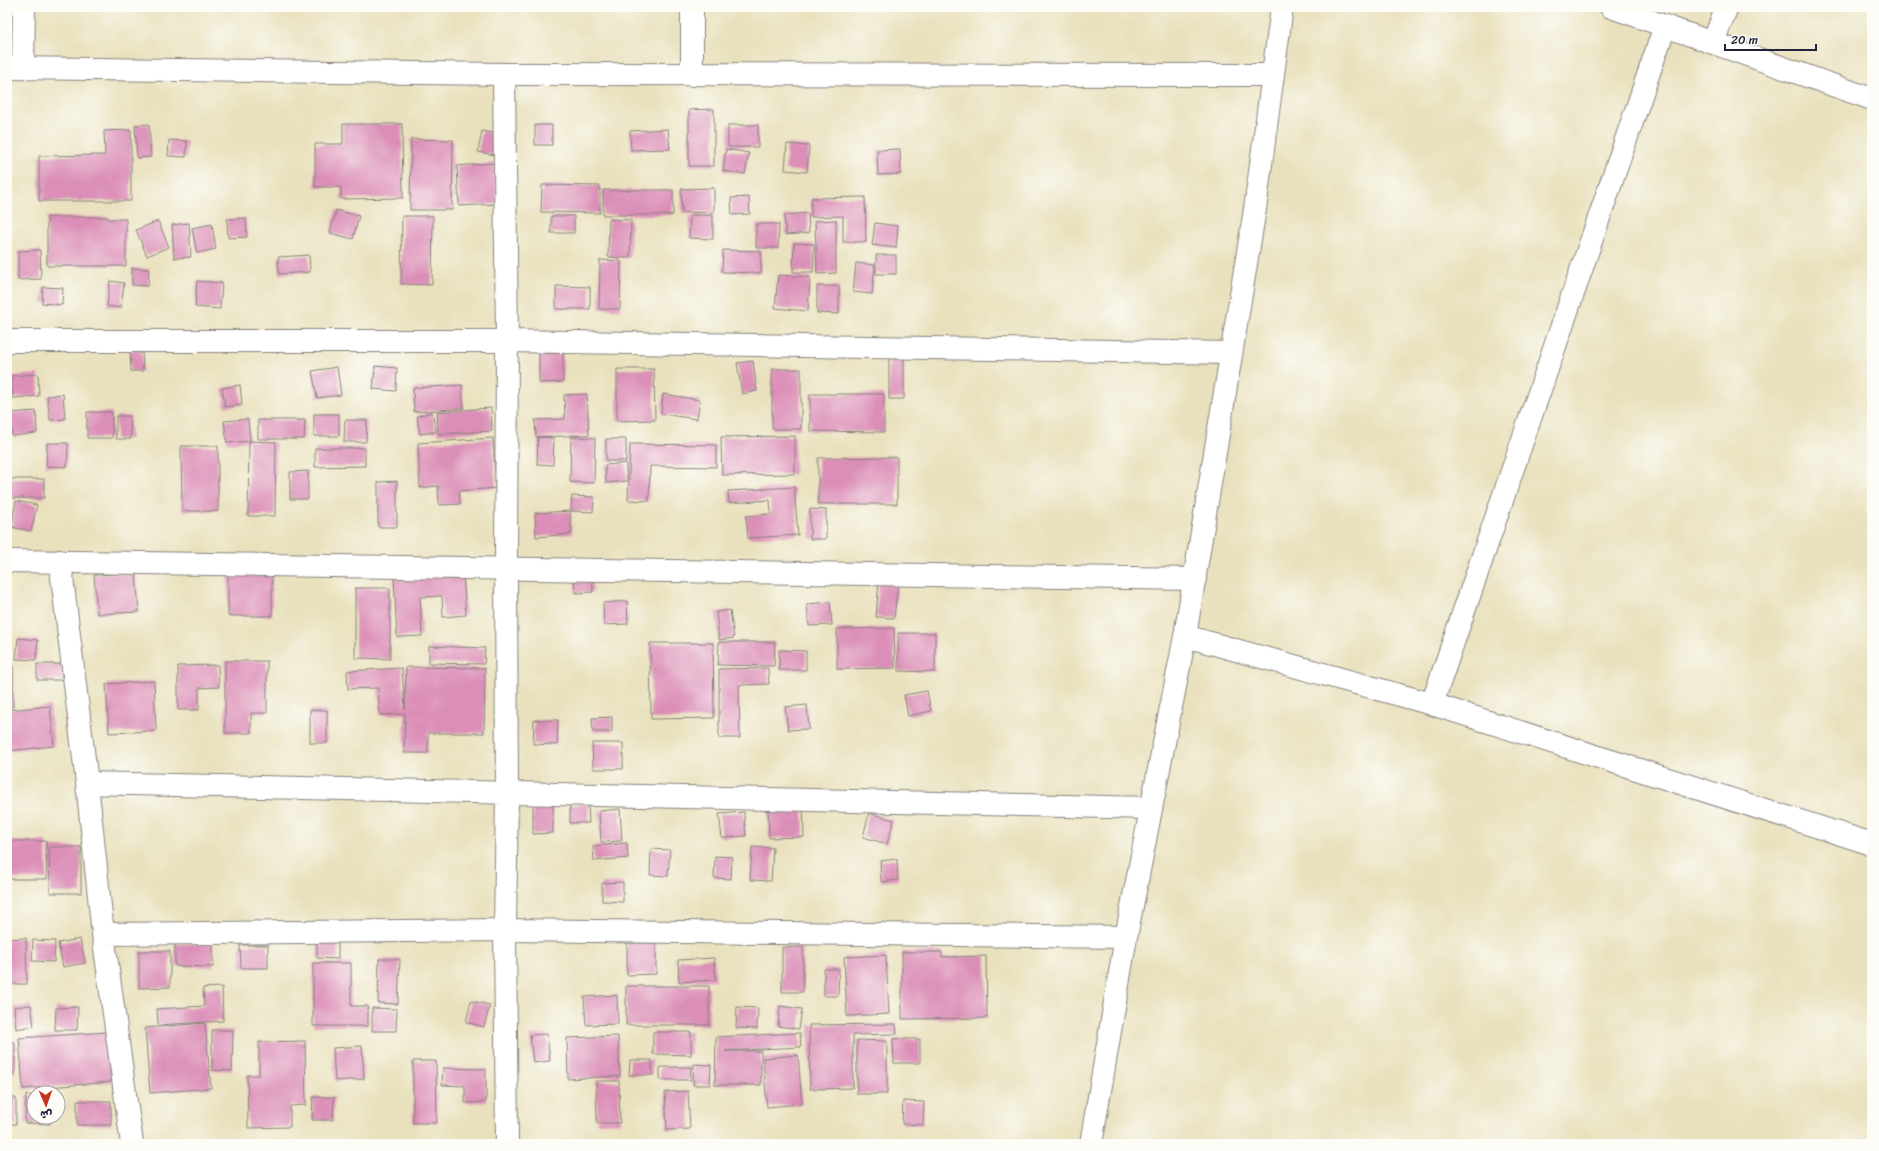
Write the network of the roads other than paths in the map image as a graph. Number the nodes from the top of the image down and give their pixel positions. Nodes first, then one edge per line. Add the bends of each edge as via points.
1 (24, 7) edge
2 (692, 7) edge
3 (1282, 7) edge
4 (1611, 7) edge
5 (1727, 7) edge
6 (1664, 26) junction
7 (1713, 42) junction
8 (15, 68) edge
9 (504, 74) junction
10 (692, 75) junction
11 (1272, 75) junction
12 (1872, 99) edge
13 (7, 341) edge
14 (507, 341) junction
15 (1231, 352) junction
16 (7, 561) edge
17 (60, 561) junction
18 (506, 568) junction
19 (1194, 579) junction
20 (1185, 636) junction
21 (1432, 704) junction
22 (87, 783) junction
23 (507, 793) junction
24 (1151, 808) junction
25 (1872, 844) edge
26 (505, 930) junction
27 (103, 934) junction
28 (1126, 937) junction
29 (132, 1144) edge
30 (507, 1144) edge
31 (1091, 1144) edge

1 - 8 street
2 - 10 street
3 - 11 street
4 - 6 street
5 - 7 street
6 - 7 street
6 - 21 street
7 - 12 street
8 - 9 street
9 - 10 street
9 - 14 street
10 - 11 street
11 - 15 street
13 - 14 street
14 - 15 street
14 - 18 street
15 - 19 street
16 - 17 street
17 - 18 street
17 - 22 street
18 - 19 street
18 - 23 street
19 - 20 street
20 - 21 street
20 - 24 street
21 - 25 street
22 - 23 street
22 - 27 street
23 - 24 street
23 - 26 street
24 - 28 street
26 - 27 street
26 - 28 street
26 - 30 street
27 - 29 street
28 - 31 street

